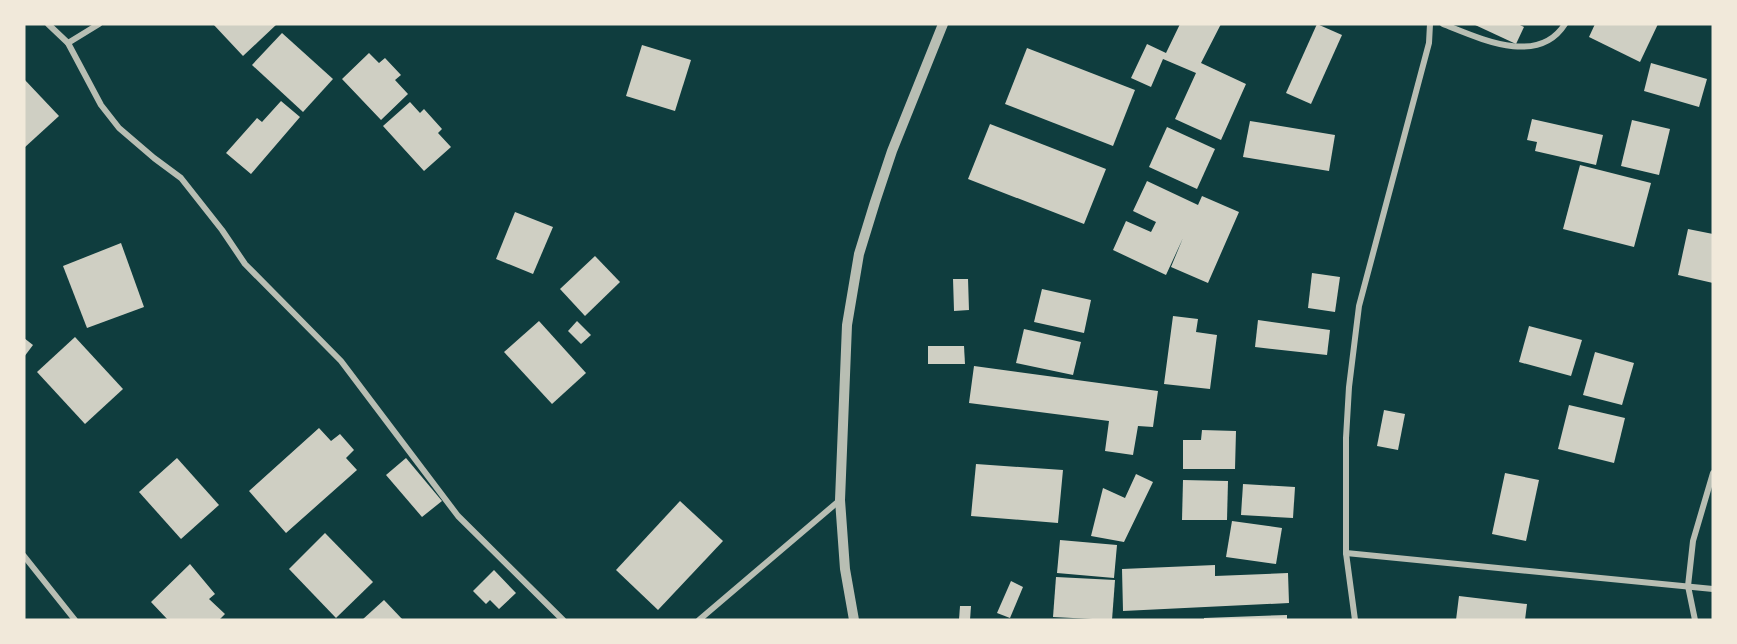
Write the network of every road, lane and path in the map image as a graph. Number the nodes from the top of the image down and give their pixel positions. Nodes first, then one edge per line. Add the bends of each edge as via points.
1 (48, 24) edge
2 (99, 24) edge
3 (943, 24) edge
4 (1430, 24) edge
5 (1443, 24) edge
6 (1565, 24) edge
7 (68, 44) junction
8 (1713, 473) edge
9 (840, 500) junction
10 (1346, 553) junction
11 (24, 556) edge
12 (1688, 586) junction
13 (1713, 589) edge
14 (75, 620) edge
15 (563, 620) edge
16 (699, 620) edge
17 (854, 620) edge
18 (1355, 620) edge
19 (1695, 620) edge

1 - 7 street
2 - 7 street
3 - 9 street via 892,151 860,254 847,325
4 - 10 street via 1429,43 1359,306 1346,438
5 - 6 street via 1495,44 1524,47 1545,43
7 - 15 street via 101,105 119,128 181,178 245,264 341,361 458,516
8 - 12 street via 1693,541
9 - 16 street
9 - 17 street via 845,569
10 - 12 street
10 - 18 street
11 - 14 street
12 - 13 street
12 - 19 street

